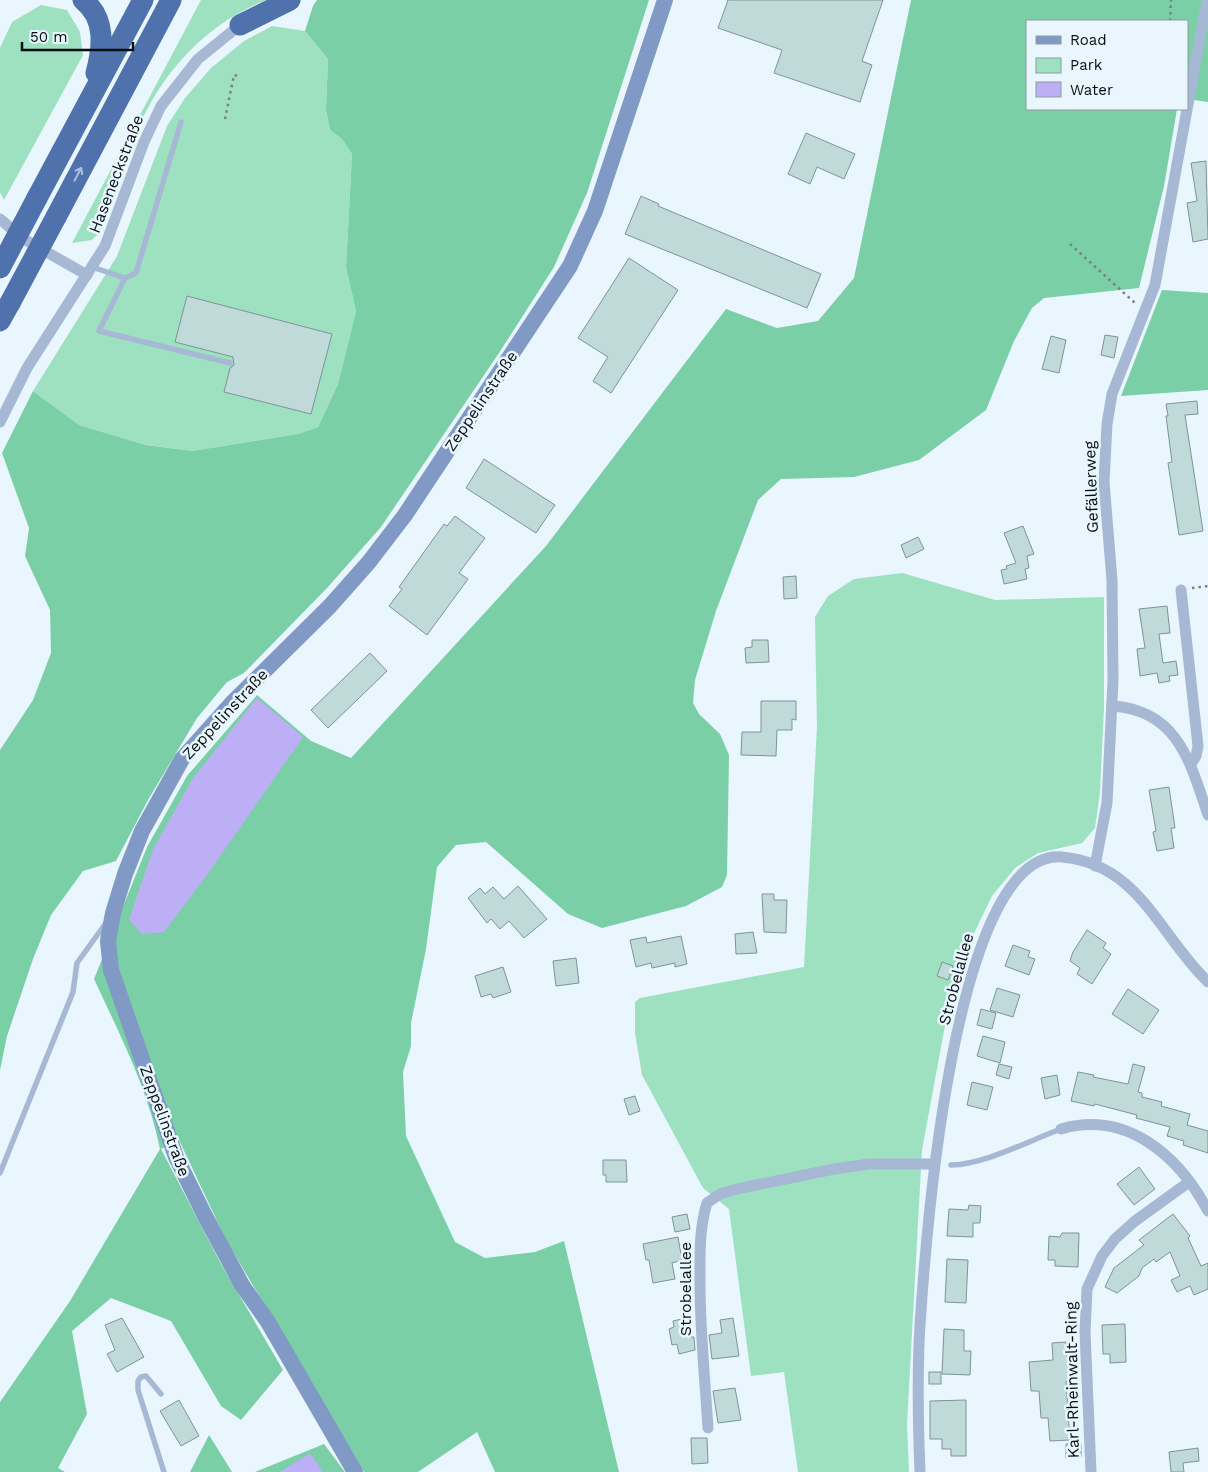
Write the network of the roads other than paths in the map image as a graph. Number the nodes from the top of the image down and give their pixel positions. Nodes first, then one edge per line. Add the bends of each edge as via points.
1 (83, 0) edge
2 (143, 0) edge
3 (171, 0) edge
4 (290, 0) edge
5 (665, 0) edge
6 (1206, 0) edge
7 (240, 25) joint
8 (1188, 103) edge
9 (86, 107) junction
10 (1187, 110) edge
11 (181, 122) dead end
12 (0, 218) edge
13 (0, 268) edge
14 (90, 271) junction
15 (124, 278) junction
16 (0, 321) edge
17 (230, 363) dead end
18 (0, 422) edge
19 (1181, 590) dead end
20 (1112, 706) junction
21 (1191, 764) junction
22 (1208, 815) edge
23 (1095, 866) junction
24 (113, 913) junction
25 (1208, 982) edge
26 (1061, 1128) joint
27 (934, 1164) junction
28 (951, 1165) dead end
29 (0, 1174) edge
30 (1189, 1182) junction
31 (1208, 1211) edge
32 (161, 1394) dead end
33 (708, 1428) dead end
34 (164, 1472) edge
35 (354, 1472) edge
36 (920, 1472) edge
37 (1091, 1472) edge

1 - 9 highway via 99,22 102,34 99,63
2 - 9 highway
16 -> 3 highway, bridge
4 - 7 highway
5 - 24 street, Zeppelinstraße via 595,211 570,266 405,514 369,562 182,759 142,831
6 - 8 street, Gefällerweg
7 - 14 street, Haseneckstraße via 198,59 161,106 144,142 113,228
9 - 13 highway, bridge
10 - 20 street, Gefällerweg via 1155,285 1112,394 1104,442 1113,619
11 - 15 lane via 136,274
12 - 14 street via 22,238
14 - 15 lane
14 - 18 street, Haseneckstraße via 27,368
15 - 17 lane via 99,331
19 - 21 street via 1198,746
20 - 21 street via 1141,710 1153,716 1175,739
20 - 23 street, Gefällerweg via 1107,803
21 - 22 street
23 - 25 street, Strobelallee via 1131,888
23 - 27 street, Strobelallee via 1060,857 1046,860 1030,869 1015,884 988,925 966,996
24 - 29 lane via 77,963 73,992
24 - 35 street, Zeppelinstraße via 108,940 111,970 176,1156 242,1285 268,1322
26 - 28 lane via 985,1158
26 - 30 street via 1095,1123 1135,1134 1162,1152
27 - 33 street, Strobelallee via 869,1164 834,1169 737,1189 720,1194 707,1203 701,1224 700,1323
27 - 36 street, Strobelallee via 920,1326
30 - 31 street
30 - 37 street, Karl-Rheinwalt-Ring via 1115,1239 1090,1281 1085,1332
32 - 34 lane via 146,1376 138,1381

